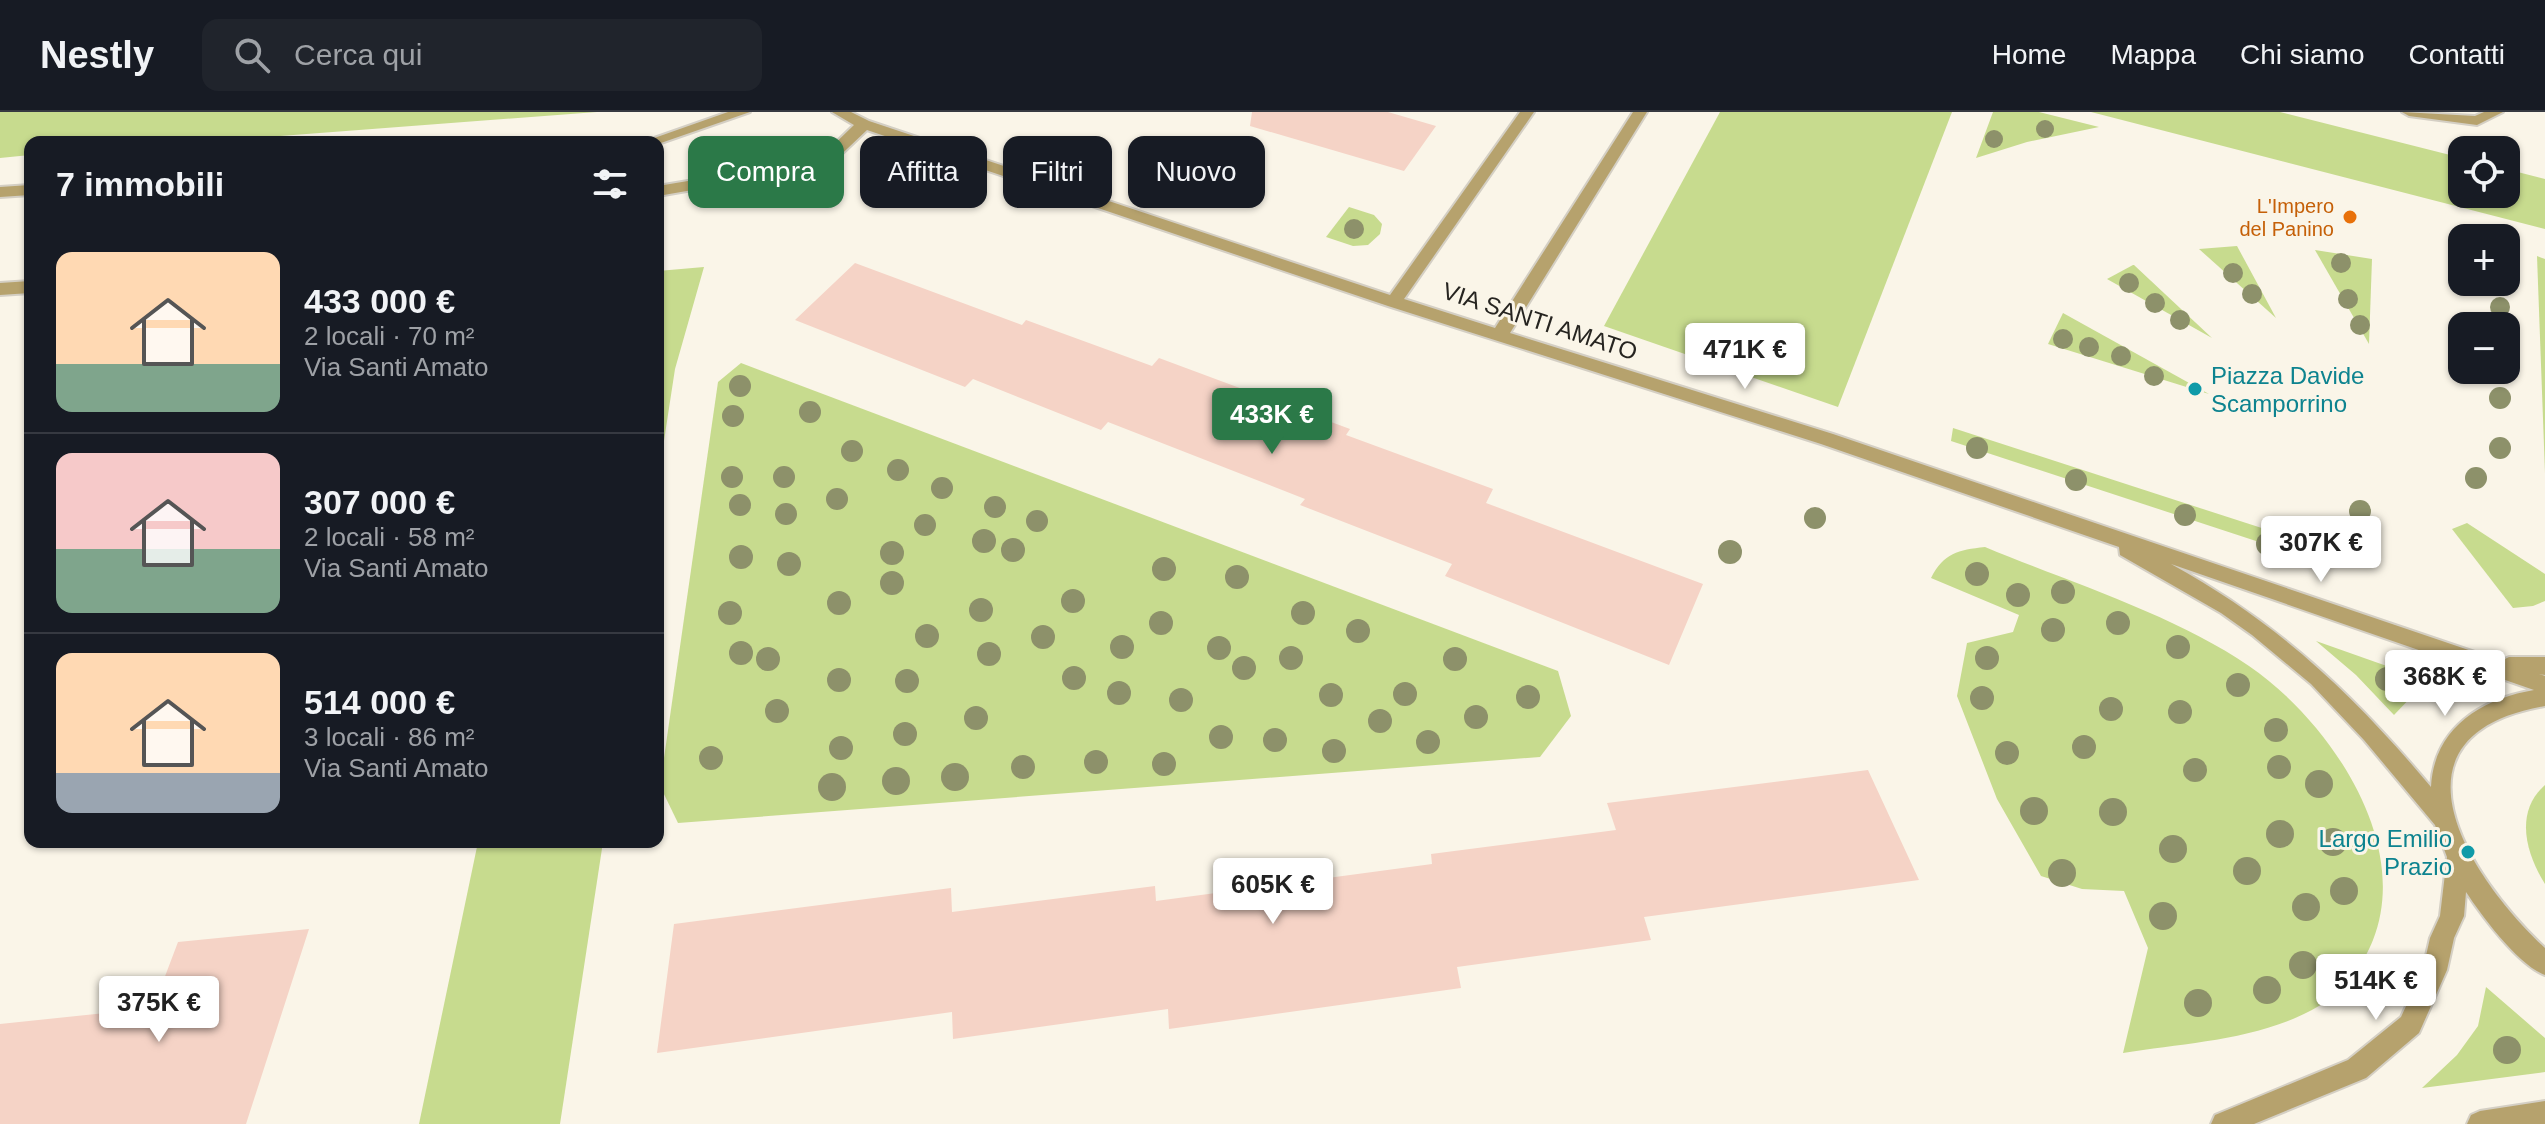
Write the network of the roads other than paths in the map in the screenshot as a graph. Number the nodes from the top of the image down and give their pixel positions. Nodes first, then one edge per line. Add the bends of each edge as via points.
1 (743, 112) edge
2 (839, 112) edge
3 (1527, 112) edge
4 (1640, 112) edge
5 (2409, 112) edge
6 (2496, 112) edge
7 (864, 124) junction
8 (664, 137) edge
9 (24, 190) edge
10 (664, 190) edge
11 (0, 192) edge
12 (24, 287) edge
13 (0, 289) edge
14 (1394, 302) junction
15 (1499, 336) junction
16 (2082, 524) junction
17 (2544, 683) edge
18 (2445, 821) junction
19 (2458, 857) junction
20 (2545, 964) edge
21 (2545, 1114) edge
22 (2224, 1124) edge
23 (2480, 1124) edge

1 - 8 street
2 - 7 street, VIA SANTI AMATO
3 - 14 street
4 - 15 street
5 - 6 street via 2477,121
7 - 10 street via 824,163
7 - 14 street, VIA SANTI AMATO
9 - 11 street
12 - 13 street
14 - 15 street, VIA SANTI AMATO
15 - 16 street, VIA SANTI AMATO
16 - 17 street, VIA SANTI AMATO
16 - 18 street via 2230,608 2296,661 2384,745
17 - 18 street via 2471,722 2449,747 2440,781
18 - 19 street
19 - 20 street via 2508,929
19 - 22 street via 2452,916 2410,1025 2357,1069
21 - 23 street

